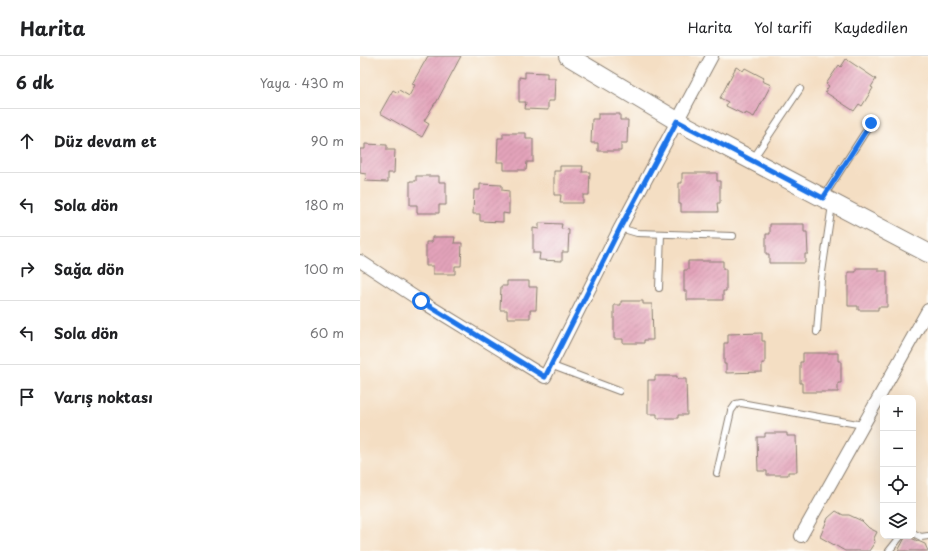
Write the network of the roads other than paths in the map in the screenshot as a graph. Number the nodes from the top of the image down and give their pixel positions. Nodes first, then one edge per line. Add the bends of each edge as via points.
1 (568, 56) edge
2 (712, 56) edge
3 (800, 89) dead end
4 (677, 121) junction
5 (871, 123) dead end
6 (752, 161) junction
7 (828, 200) junction
8 (620, 228) junction
9 (661, 234) junction
10 (733, 236) dead end
11 (928, 253) edge
12 (360, 261) edge
13 (659, 288) dead end
14 (928, 310) edge
15 (817, 332) dead end
16 (550, 366) junction
17 (619, 391) dead end
18 (863, 426) junction
19 (717, 473) dead end
20 (916, 534) edge
21 (801, 536) dead end
22 (928, 536) edge
23 (899, 539) edge
24 (889, 551) edge

1 - 4 street
2 - 4 street
3 - 6 lane
4 - 6 street
4 - 8 street
5 - 7 lane
6 - 7 street
7 - 11 street
7 - 15 lane
8 - 9 lane via 637,233
8 - 16 street
9 - 10 lane
9 - 13 lane
12 - 16 street via 545,377
14 - 18 street
16 - 17 lane
18 - 19 lane via 736,404 731,411
18 - 21 street
20 - 22 lane
23 - 24 lane

